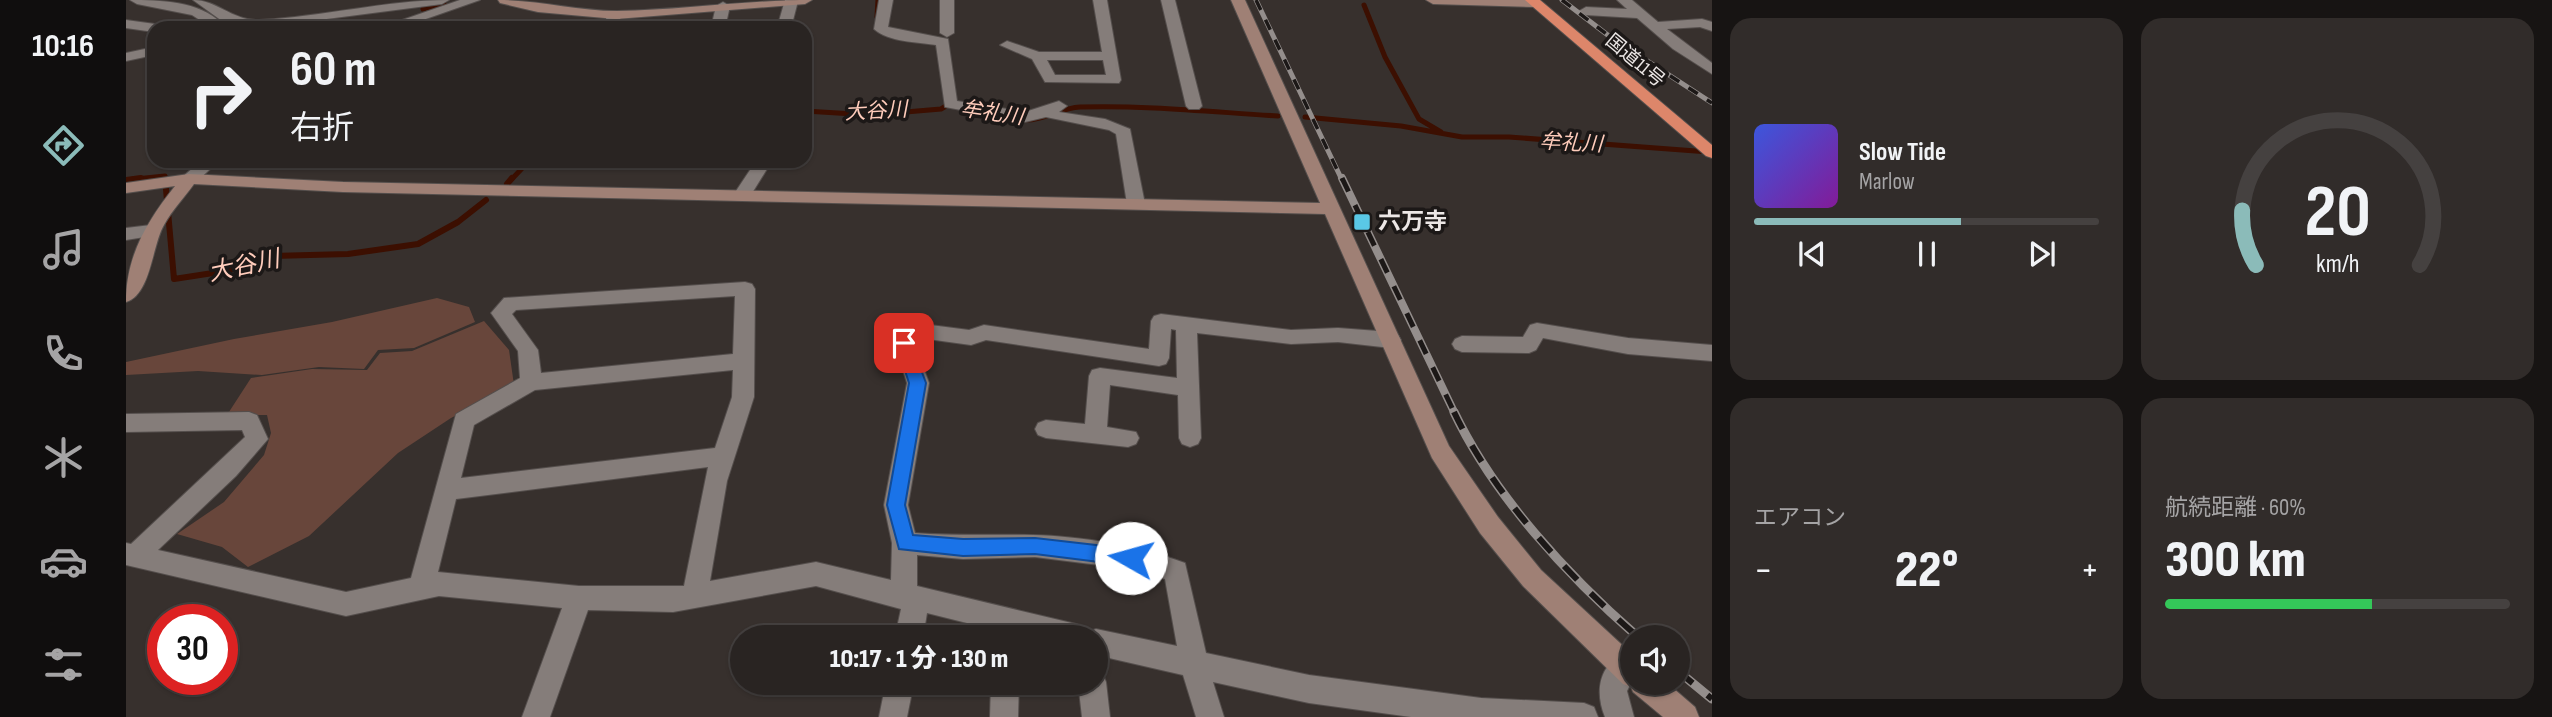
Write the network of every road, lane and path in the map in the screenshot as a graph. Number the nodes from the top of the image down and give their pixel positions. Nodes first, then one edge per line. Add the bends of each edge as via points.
1 (200, 0) edge
2 (474, 0) edge
3 (505, 0) edge
4 (886, 0) edge
5 (947, 0) edge
6 (1100, 0) edge
7 (1168, 0) edge
8 (1238, 0) edge
9 (1433, 0) edge
10 (1624, 0) edge
11 (798, 1) edge
12 (1534, 1) edge
13 (143, 2) edge
14 (445, 2) edge
15 (723, 6) junction
16 (126, 7) edge
17 (1586, 11) dead end
18 (1639, 14) junction
19 (616, 15) junction
20 (213, 21) edge
21 (232, 21) edge
22 (322, 21) edge
23 (402, 21) edge
24 (611, 21) edge
25 (720, 21) edge
26 (788, 21) edge
27 (126, 24) edge
28 (1653, 26) junction
29 (147, 27) edge
30 (1712, 27) edge
31 (947, 33) dead end
32 (1007, 45) dead end
33 (147, 52) edge
34 (1038, 56) junction
35 (1110, 56) junction
36 (126, 57) edge
37 (1712, 70) edge
38 (1194, 106) dead end
39 (1707, 149) edge
40 (202, 168) edge
41 (760, 168) edge
42 (189, 179) junction
43 (126, 188) edge
44 (743, 194) junction
45 (1136, 204) junction
46 (1331, 209) junction
47 (154, 226) junction
48 (126, 234) edge
49 (126, 295) edge
50 (1185, 324) junction
51 (1391, 340) junction
52 (1462, 344) dead end
53 (1712, 353) edge
54 (743, 361) junction
55 (531, 382) junction
56 (1188, 388) junction
57 (126, 423) edge
58 (1046, 429) dead end
59 (1095, 434) junction
60 (1128, 438) dead end
61 (1190, 438) dead end
62 (723, 456) junction
63 (447, 490) junction
64 (905, 543) junction
65 (131, 555) edge
66 (422, 586) junction
67 (695, 595) junction
68 (579, 597) junction
69 (910, 599) junction
70 (909, 625) edge
71 (994, 625) edge
72 (1108, 645) edge
73 (1620, 662) edge
74 (1194, 664) junction
75 (1620, 676) edge
76 (897, 695) edge
77 (1005, 695) edge
78 (1093, 695) edge
79 (1658, 695) edge
80 (536, 717) edge
81 (892, 717) edge
82 (1004, 717) edge
83 (1096, 717) edge
84 (1210, 717) edge
85 (1584, 717) edge
86 (1620, 717) edge
87 (1685, 717) edge

1 - 21 street
2 - 14 street
3 - 19 street via 538,8
4 - 45 street via 881,29 943,42 950,104 1025,117 1052,109 1056,117 1101,120 1124,132
5 - 31 street
6 - 35 street
7 - 38 street
8 - 46 street
9 - 12 street
10 - 18 street
11 - 15 street
11 - 26 street
12 - 39 highway, 国道11号
13 - 16 street
13 - 20 street via 197,12
14 - 22 street
14 - 23 street
15 - 19 street
15 - 25 street
17 - 18 street
18 - 28 street
19 - 24 street
27 - 29 street
28 - 30 street via 1702,23
28 - 37 street
32 - 34 street
33 - 36 street
34 - 35 street
34 - 35 street via 1050,79 1114,80
40 - 42 street
41 - 44 street
42 - 43 street
42 - 44 street via 343,187
42 - 47 street
44 - 45 street
45 - 46 street
46 - 51 street
47 - 48 street
47 - 49 street via 135,286
50 - 51 street via 1291,337
50 - 56 street
50 - 64 street via 1161,321 1159,358 984,332 971,338 915,330 904,343 918,383 896,505
51 - 73 street via 1440,451 1489,524 1532,578
52 - 53 street via 1529,345 1537,330 1628,346
54 - 55 street
54 - 55 street via 745,289 511,303 501,313 528,350
54 - 62 street via 743,397
55 - 63 street via 464,420
56 - 59 street via 1100,376
56 - 61 street
57 - 65 street via 249,421 257,439 222,477
58 - 59 street
59 - 60 street
62 - 63 street
62 - 67 street
63 - 66 street
64 - 69 street
64 - 74 street via 963,548 1035,546 1131,558 1176,571
65 - 66 street via 346,604
66 - 68 street
67 - 68 street via 673,600
67 - 69 street via 816,574
68 - 80 street
69 - 70 street
69 - 71 street
72 - 74 street
74 - 84 street
74 - 85 street via 1309,689 1467,711
75 - 86 street via 1615,676 1610,695
76 - 81 street
77 - 82 street
78 - 83 street
79 - 87 street

